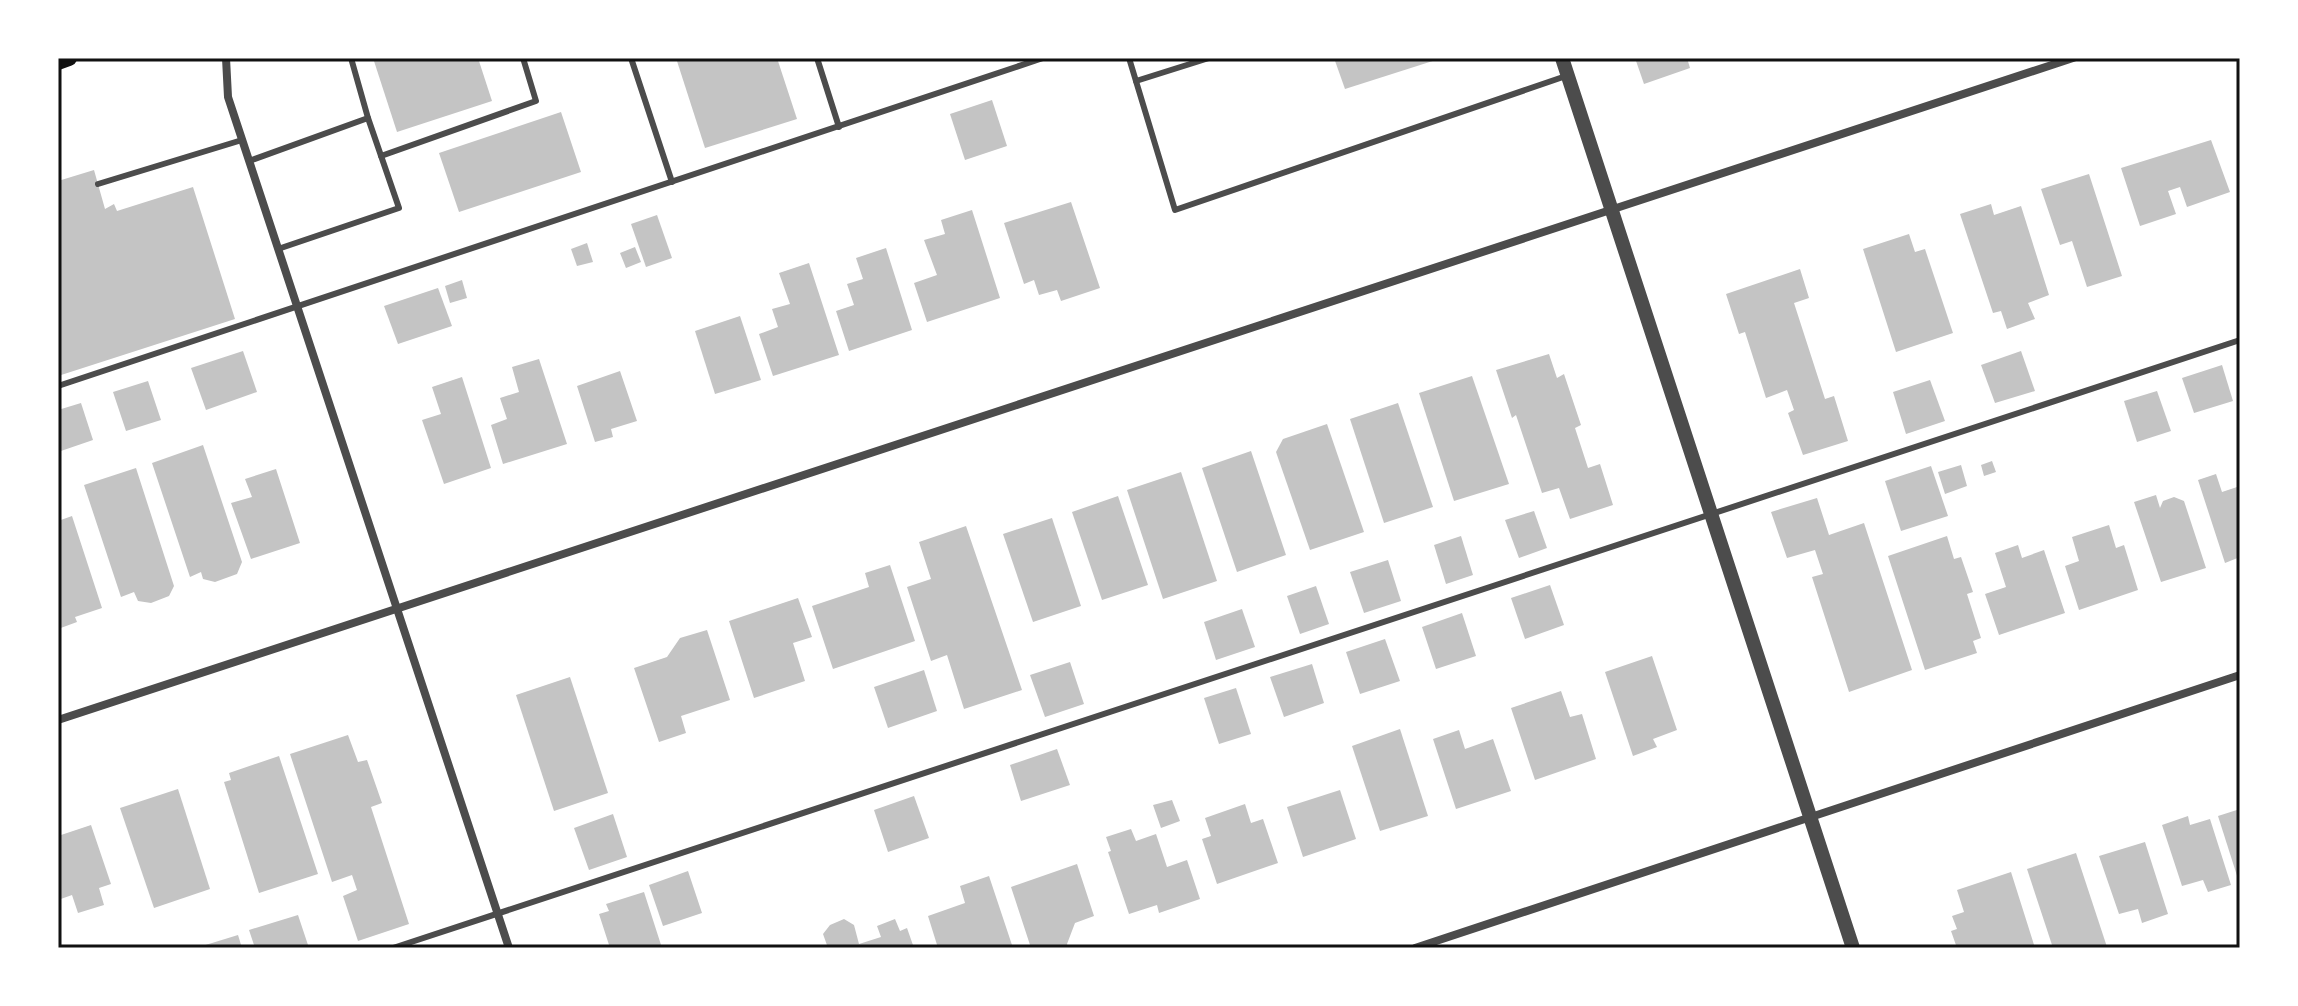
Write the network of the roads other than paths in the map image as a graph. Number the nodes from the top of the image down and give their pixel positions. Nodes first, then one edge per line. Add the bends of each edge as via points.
1 (69, 58) edge
2 (226, 58) edge
3 (351, 58) edge
4 (523, 58) edge
5 (631, 58) edge
6 (817, 58) edge
7 (1043, 58) edge
8 (1129, 58) edge
9 (1209, 58) edge
10 (1562, 58) edge
11 (2073, 58) edge
12 (58, 62) edge
13 (1567, 75) junction
14 (1136, 81) junction
15 (368, 118) junction
16 (839, 127) junction
17 (242, 140) junction
18 (381, 156) junction
19 (249, 161) junction
20 (672, 182) junction
21 (98, 184) dead end
22 (1610, 211) junction
23 (278, 249) junction
24 (297, 307) junction
25 (2240, 340) edge
26 (58, 386) edge
27 (1710, 514) junction
28 (397, 609) junction
29 (2240, 675) edge
30 (58, 720) edge
31 (1810, 817) junction
32 (497, 914) junction
33 (393, 948) edge
34 (509, 948) edge
35 (1415, 948) edge
36 (1853, 948) edge

1 - 12 main road
2 - 17 street via 228,97
3 - 15 lane
4 - 18 lane via 536,101
5 - 20 lane
6 - 16 lane
7 - 16 lane
8 - 14 lane
9 - 14 lane
10 - 13 street
11 - 22 street
13 - 14 lane via 1175,210
13 - 22 street
15 - 18 lane
15 - 19 lane
16 - 20 lane
17 - 19 street
17 - 21 lane
18 - 23 lane via 399,208
19 - 23 street
20 - 24 lane
22 - 27 street
22 - 28 street
23 - 24 street
24 - 26 lane
24 - 28 street
25 - 27 lane
27 - 31 street
27 - 32 lane
28 - 30 street
28 - 32 street
29 - 31 street
31 - 35 street
31 - 36 street
32 - 33 lane
32 - 34 street

